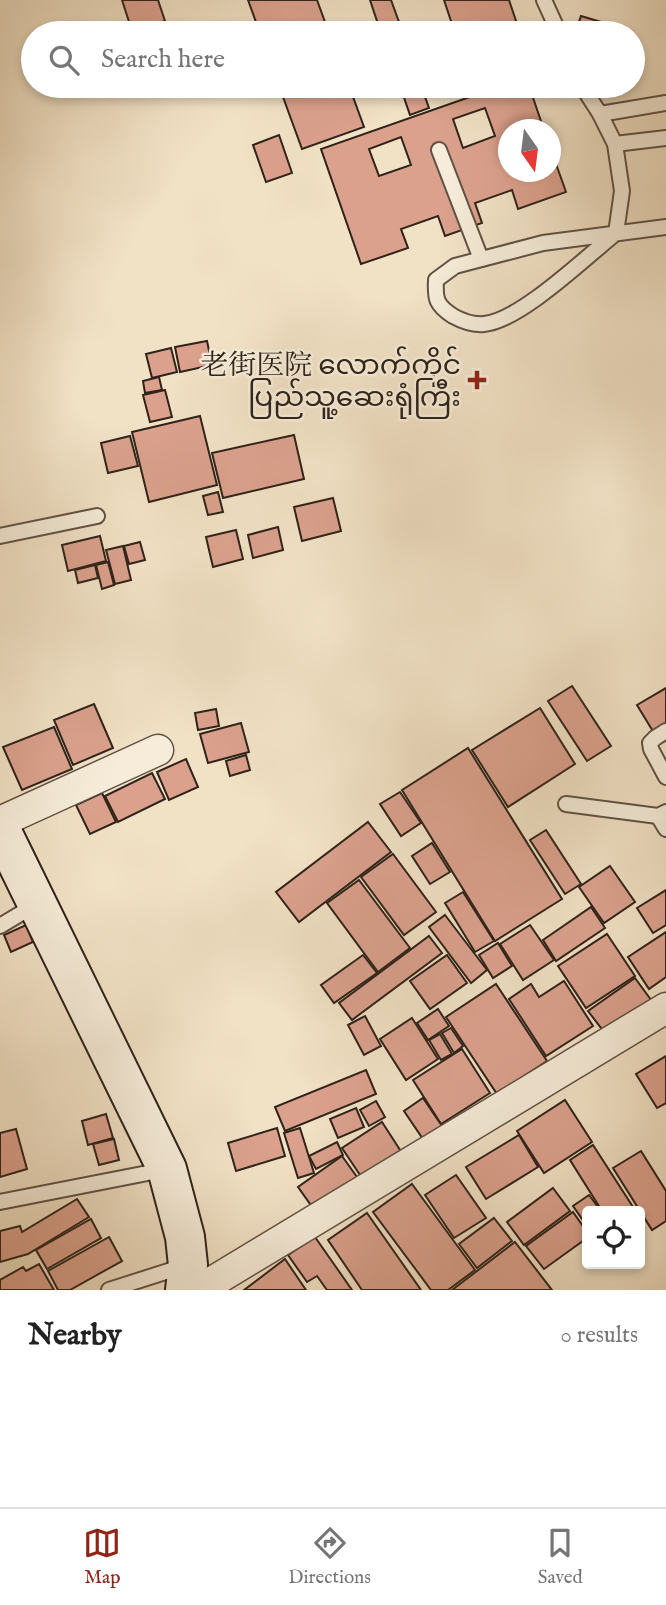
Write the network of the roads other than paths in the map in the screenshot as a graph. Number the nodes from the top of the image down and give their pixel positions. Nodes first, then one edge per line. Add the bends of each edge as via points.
1 (544, 0) edge
2 (554, 21) edge
3 (590, 98) edge
4 (666, 103) edge
5 (600, 114) junction
6 (666, 138) edge
7 (615, 144) junction
8 (439, 150) dead end
9 (666, 227) edge
10 (615, 233) junction
11 (481, 259) junction
12 (97, 516) dead end
13 (0, 536) edge
14 (666, 732) edge
15 (158, 750) dead end
16 (666, 776) edge
17 (566, 804) dead end
18 (663, 819) edge
19 (0, 822) edge
20 (0, 828) edge
21 (38, 903) junction
22 (0, 926) edge
23 (666, 1008) edge
24 (167, 1169) junction
25 (0, 1202) edge
26 (190, 1282) edge
27 (109, 1290) edge

1 - 2 lane
3 - 5 lane
4 - 5 lane
5 - 7 lane
6 - 7 lane
7 - 10 lane via 622,191
8 - 11 lane
9 - 10 lane
10 - 11 lane via 543,243
10 - 11 lane via 509,316 485,324 468,323 443,309 435,297 436,281 455,266
12 - 13 lane
14 - 16 lane via 650,743
15 - 19 street
17 - 18 lane
20 - 21 street
21 - 22 lane
21 - 24 street
23 - 26 street
24 - 25 lane
24 - 26 street via 185,1237
26 - 27 lane

